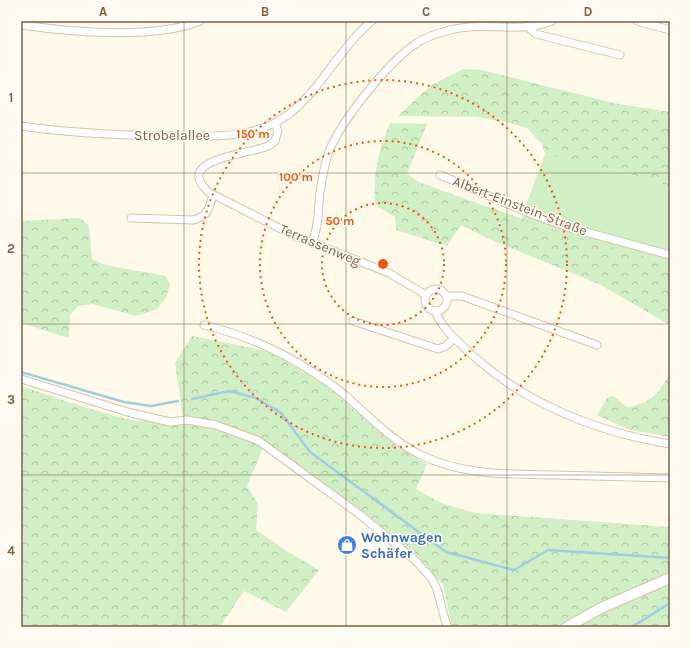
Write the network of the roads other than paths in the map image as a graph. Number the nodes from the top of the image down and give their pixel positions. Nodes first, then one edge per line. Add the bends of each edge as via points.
1 (200, 21) edge
2 (372, 21) edge
3 (552, 21) edge
4 (637, 21) edge
5 (21, 25) edge
6 (528, 28) junction
7 (670, 30) edge
8 (620, 55) dead end
9 (275, 123) junction
10 (21, 126) edge
11 (440, 175) dead end
12 (213, 195) junction
13 (131, 218) dead end
14 (312, 243) junction
15 (670, 255) edge
16 (426, 295) junction
17 (446, 296) junction
18 (435, 311) junction
19 (353, 321) dead end
20 (204, 325) dead end
21 (454, 338) junction
22 (597, 345) dead end
23 (21, 379) edge
24 (670, 444) edge
25 (670, 478) edge
26 (670, 578) edge
27 (447, 627) edge
28 (568, 627) edge

1 - 5 street via 172,29 131,32
2 - 9 street, Strobelallee via 307,97 292,112
3 - 6 street
4 - 7 street
6 - 8 street via 536,34
6 - 14 street via 475,26 450,30 416,43 393,63 352,114 334,142 323,173
9 - 10 street, Strobelallee via 253,131 209,136 101,135
9 - 12 street, Terrassenweg via 278,136 271,144 206,164 200,173 200,182
11 - 15 street, Albert-Einstein-Straße via 571,228
12 - 13 street via 207,214 193,220
12 - 14 street, Terrassenweg
14 - 16 street, Terrassenweg via 389,273
16 - 17 street via 434,289
16 - 18 street via 427,307
17 - 18 street via 447,301 443,308
17 - 22 street via 462,296
18 - 21 street
19 - 21 street via 438,349 446,346
20 - 25 street via 252,340 295,361 329,383 396,440 421,455 450,466 488,474
21 - 24 street via 507,382 552,408 619,434
23 - 27 street via 131,413 170,422 187,420 216,425 259,440 359,514 415,560 438,589
26 - 28 main road via 607,605

